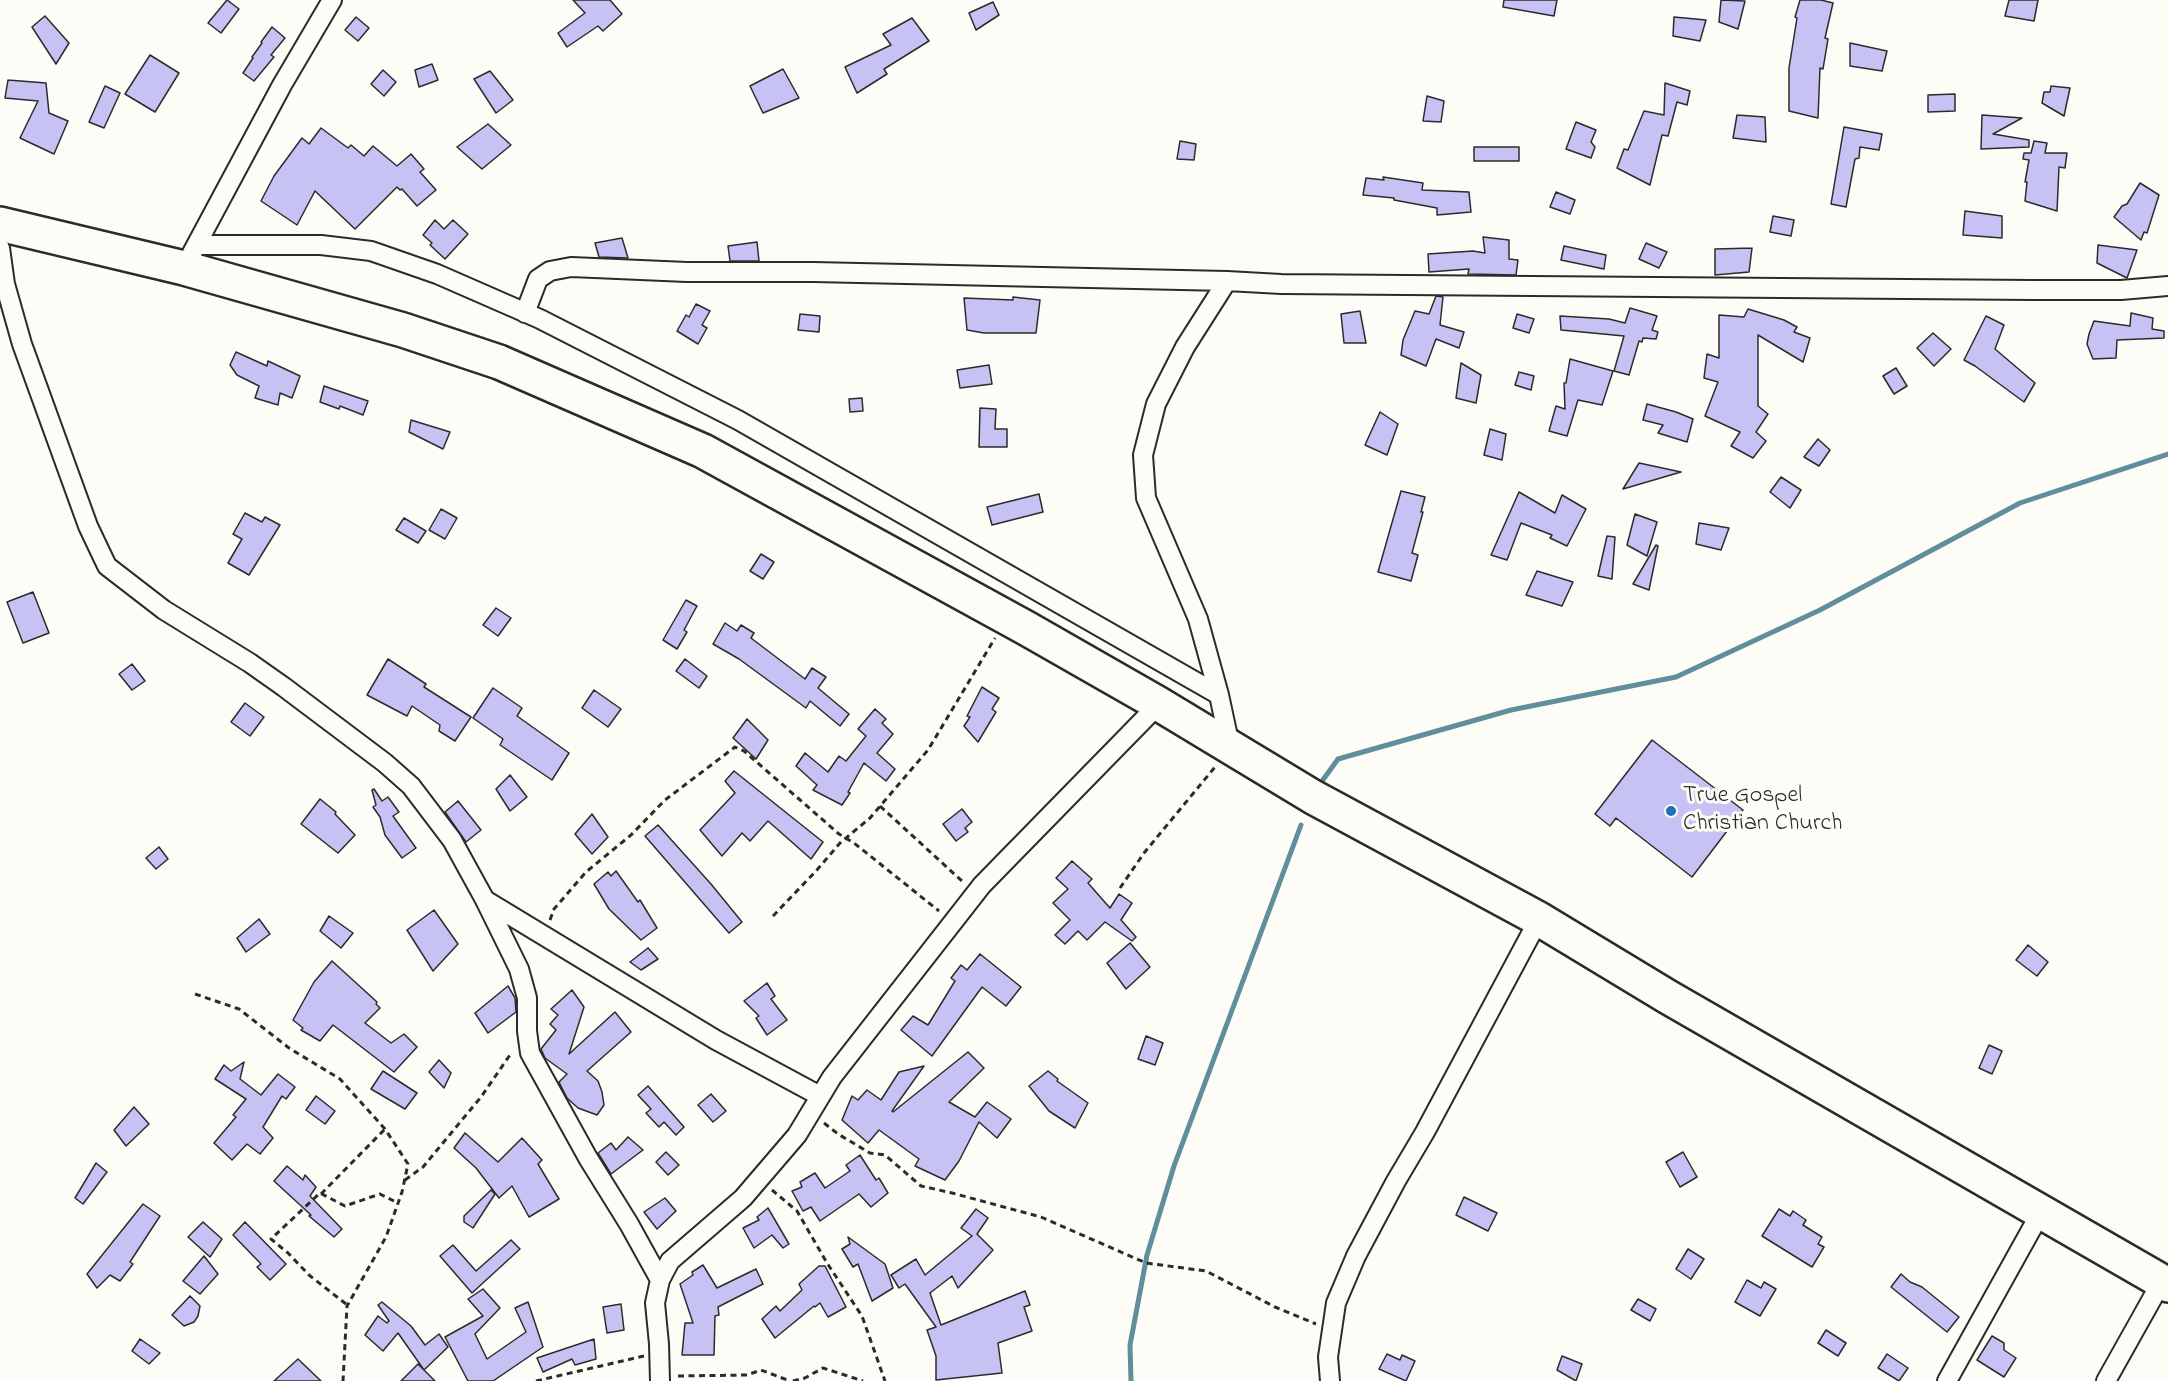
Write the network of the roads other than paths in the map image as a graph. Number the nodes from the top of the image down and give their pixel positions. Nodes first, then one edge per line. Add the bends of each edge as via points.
1 (332, 0) edge
2 (0, 224) edge
3 (0, 248) edge
4 (190, 256) junction
5 (1227, 281) junction
6 (2168, 286) edge
7 (525, 313) junction
8 (1219, 695) junction
9 (1159, 704) junction
10 (1230, 746) junction
11 (485, 900) junction
12 (1539, 919) junction
13 (820, 1096) junction
14 (2042, 1212) junction
15 (660, 1280) junction
16 (2165, 1283) edge
17 (666, 1379) edge
18 (1330, 1381) edge
19 (1947, 1381) edge
20 (2106, 1381) edge

1 - 4 street
2 - 4 highway
3 - 11 street via 5,284 22,344 88,526 108,566 164,610 284,687 411,786 452,840
4 - 7 street via 321,245 371,252 437,274
4 - 9 highway via 499,362 703,451
5 - 6 street via 2032,290
5 - 7 street via 572,267 550,271 538,279
5 - 8 street via 1185,347 1156,404 1143,455 1146,498 1198,620
7 - 8 street via 738,420
8 - 10 street
9 - 10 highway
9 - 13 street via 974,894
10 - 12 highway via 1313,796
11 - 13 street via 716,1040
11 - 15 street via 519,969 527,999 530,1053
12 - 14 highway
12 - 18 street via 1361,1247 1336,1304 1328,1357
13 - 15 street via 797,1135 743,1198 670,1261
14 - 16 highway
14 - 19 street
15 - 17 street via 655,1303
16 - 20 street

